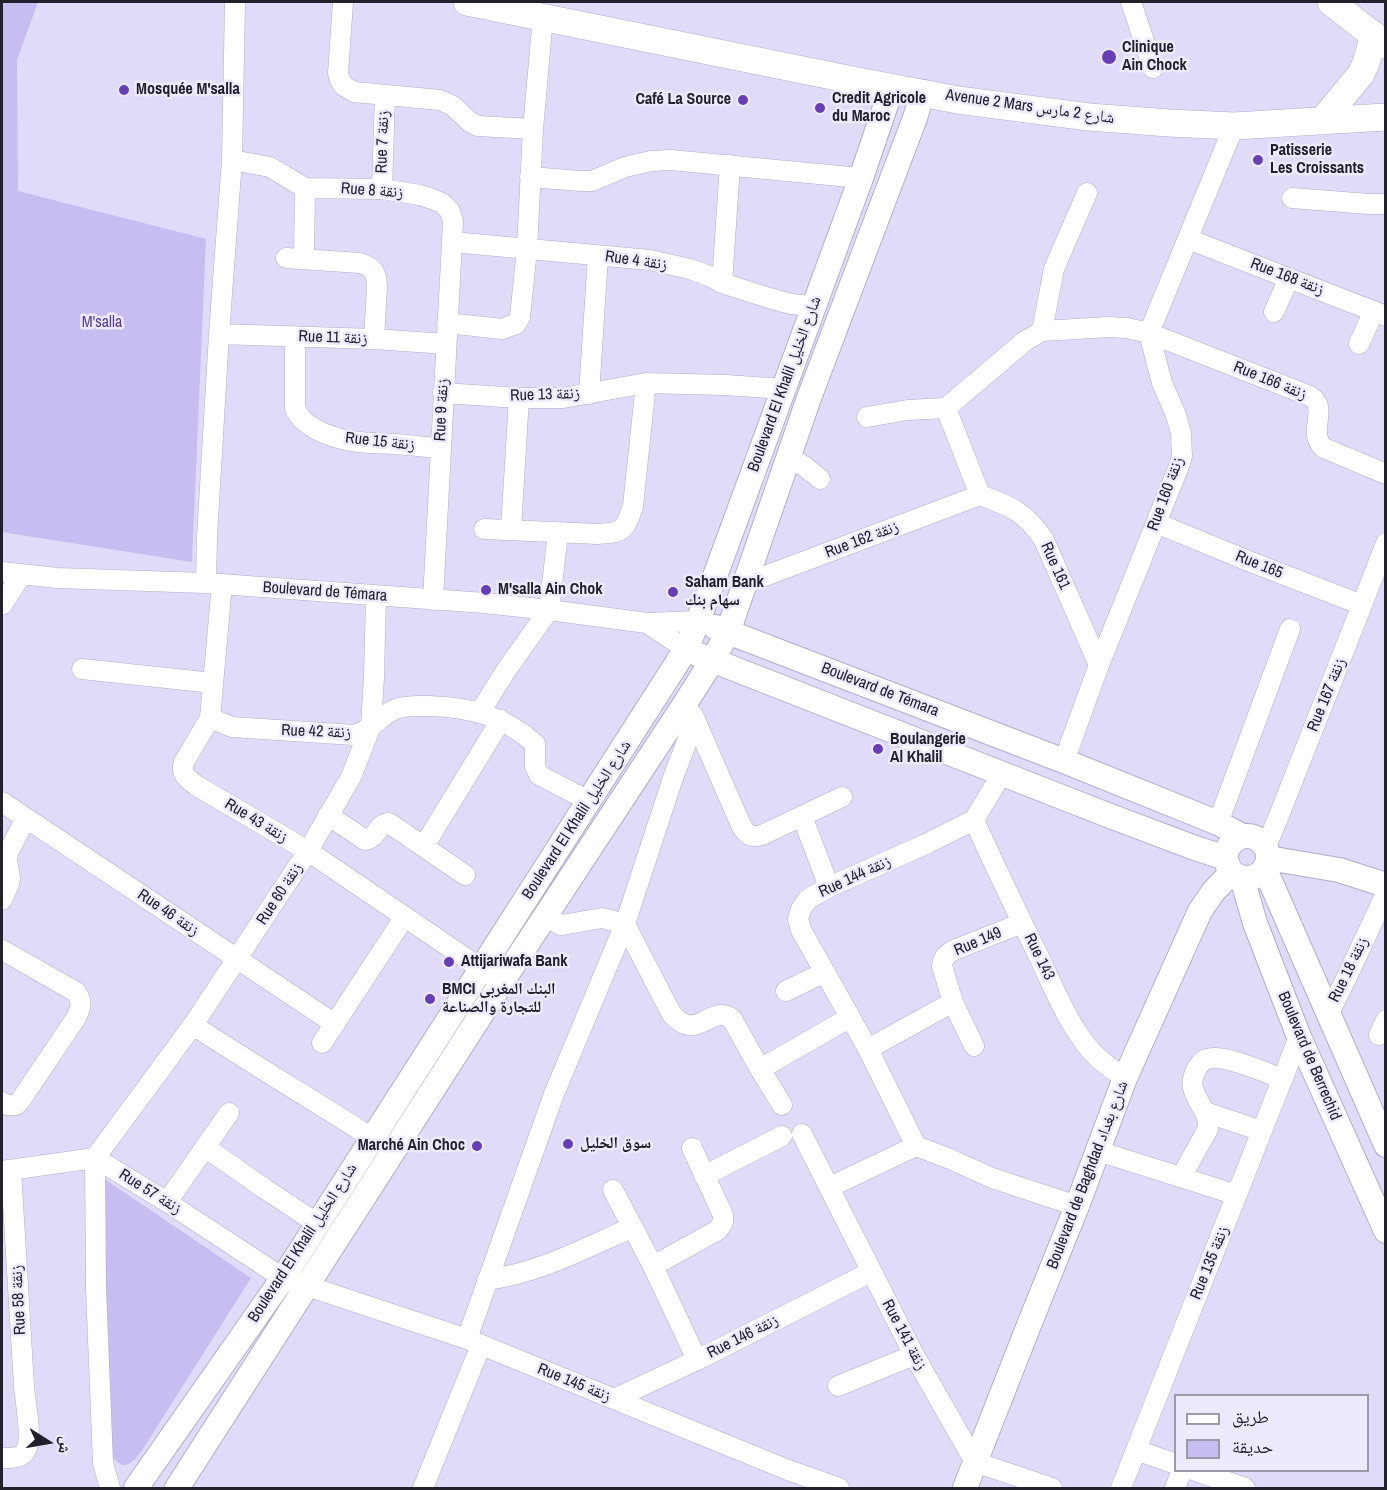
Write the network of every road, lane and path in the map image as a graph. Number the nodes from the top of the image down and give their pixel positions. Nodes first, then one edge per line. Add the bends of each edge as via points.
1 (235, 2) edge
2 (342, 2) edge
3 (467, 2) edge
4 (1131, 2) edge
5 (1331, 2) edge
6 (528, 10) edge
7 (1380, 40) edge
8 (1153, 68) dead end
9 (892, 87) junction
10 (923, 92) junction
11 (385, 95) junction
12 (1386, 117) edge
13 (1322, 121) junction
14 (1234, 126) junction
15 (533, 129) junction
16 (232, 160) junction
17 (730, 165) junction
18 (530, 177) junction
19 (861, 178) junction
20 (305, 188) junction
21 (381, 189) junction
22 (1087, 193) dead end
23 (1292, 198) dead end
24 (1380, 207) edge
25 (453, 221) joint
26 (1188, 239) junction
27 (452, 243) junction
28 (527, 249) junction
29 (598, 256) junction
30 (1289, 278) junction
31 (722, 283) junction
32 (813, 306) junction
33 (1274, 312) dead end
34 (1380, 314) edge
35 (447, 323) junction
36 (1042, 331) junction
37 (1149, 333) junction
38 (219, 334) junction
39 (295, 336) junction
40 (374, 339) junction
41 (446, 344) junction
42 (1359, 344) dead end
43 (646, 383) junction
44 (783, 389) junction
45 (443, 393) junction
46 (589, 394) junction
47 (519, 398) junction
48 (946, 408) junction
49 (867, 417) dead end
50 (440, 448) junction
51 (789, 458) junction
52 (1386, 474) edge
53 (820, 479) dead end
54 (980, 495) junction
55 (1156, 523) junction
56 (484, 529) dead end
57 (511, 529) junction
58 (558, 532) junction
59 (1386, 543) edge
60 (2, 572) edge
61 (22, 574) junction
62 (214, 584) junction
63 (744, 584) junction
64 (375, 596) junction
65 (433, 600) junction
66 (2, 605) edge
67 (1362, 605) junction
68 (549, 610) junction
69 (698, 621) junction
70 (647, 623) junction
71 (1290, 629) dead end
72 (728, 632) junction
73 (686, 649) junction
74 (712, 661) junction
75 (1099, 665) junction
76 (82, 669) dead end
77 (213, 683) junction
78 (691, 711) junction
79 (480, 712) junction
80 (210, 718) junction
81 (501, 720) junction
82 (371, 726) junction
83 (1064, 761) junction
84 (1002, 773) junction
85 (842, 796) dead end
86 (589, 801) junction
87 (2, 802) edge
88 (328, 815) junction
89 (802, 816) junction
90 (27, 818) junction
91 (974, 820) junction
92 (1218, 823) junction
93 (1242, 836) junction
94 (424, 846) junction
95 (308, 851) junction
96 (1266, 858) junction
97 (1233, 869) junction
98 (465, 875) dead end
99 (1386, 885) edge
100 (829, 887) junction
101 (1386, 893) edge
102 (2, 900) edge
103 (544, 917) junction
104 (404, 918) junction
105 (1022, 923) junction
106 (625, 924) junction
107 (2, 950) edge
108 (236, 960) junction
109 (480, 970) junction
110 (825, 972) junction
111 (502, 982) junction
112 (786, 991) dead end
113 (953, 1002) junction
114 (1328, 1015) junction
115 (849, 1018) junction
116 (335, 1024) junction
117 (193, 1025) junction
118 (1299, 1037) junction
119 (322, 1043) dead end
120 (974, 1046) dead end
121 (868, 1049) junction
122 (759, 1069) junction
123 (1125, 1078) junction
124 (1283, 1079) junction
125 (2, 1102) edge
126 (782, 1105) dead end
127 (1205, 1112) junction
128 (229, 1113) dead end
129 (1262, 1131) junction
130 (802, 1134) dead end
131 (782, 1136) dead end
132 (372, 1138) junction
133 (1386, 1145) edge
134 (916, 1146) junction
135 (206, 1147) junction
136 (692, 1148) dead end
137 (1098, 1150) junction
138 (95, 1158) junction
139 (6, 1170) edge
140 (704, 1176) junction
141 (1181, 1177) junction
142 (830, 1187) junction
143 (613, 1190) dead end
144 (1237, 1195) junction
145 (168, 1202) junction
146 (1077, 1206) junction
147 (318, 1224) junction
148 (633, 1227) junction
149 (1386, 1231) edge
150 (9, 1249) edge
151 (653, 1266) junction
152 (871, 1272) junction
153 (283, 1278) junction
154 (487, 1280) junction
155 (306, 1286) junction
156 (11, 1324) edge
157 (474, 1342) junction
158 (914, 1355) junction
159 (697, 1360) junction
160 (838, 1386) dead end
161 (614, 1399) junction
162 (1136, 1450) junction
163 (2, 1458) edge
164 (975, 1462) junction
165 (1174, 1463) edge
166 (1181, 1472) edge
167 (1198, 1472) edge
168 (1235, 1487) edge
169 (110, 1488) edge
170 (136, 1488) edge
171 (177, 1488) edge
172 (423, 1488) edge
173 (838, 1488) edge
174 (965, 1488) edge
175 (1052, 1488) edge
176 (1121, 1488) edge
177 (1175, 1488) edge

1 - 16 street
2 - 11 street via 340,80 354,92
3 - 6 main road, Avenue 2 Mars شارع 2 مارس
4 - 8 street
5 - 7 main road
6 - 9 main road, Avenue 2 Mars شارع 2 مارس
6 - 15 street
7 - 13 main road via 1361,74
9 - 10 main road, Avenue 2 Mars شارع 2 مارس
9 - 19 street, Boulevard El Khalil شارع الخليل
10 - 14 main road, Avenue 2 Mars شارع 2 مارس via 1089,117
10 - 51 street, Boulevard El Khalil شارع الخليل
11 - 15 street via 440,100 478,126
11 - 21 street, Rue 7 زنقة
12 - 13 main road, Avenue 2 Mars شارع 2 مارس
13 - 14 main road, Avenue 2 Mars شارع 2 مارس
14 - 26 street
15 - 18 street
16 - 20 street, Rue 8 زنقة via 270,167
16 - 38 street
17 - 18 street via 651,161 592,181
17 - 19 street
17 - 31 street
18 - 28 street
19 - 32 street, Boulevard El Khalil شارع الخليل
20 - 21 street, Rue 8 زنقة
20 - 40 street via 295,258 360,263 374,271
21 - 25 street, Rue 8 زنقة via 442,203
22 - 36 street via 1054,269
23 - 24 street
25 - 27 street, Rue 9 زنقة
26 - 30 street, Rue 168 زنقة
26 - 37 street
27 - 28 street, Rue 4 زنقة
27 - 35 street, Rue 9 زنقة
28 - 29 street, Rue 4 زنقة
28 - 35 street via 522,306 516,324 502,329
29 - 31 street, Rue 4 زنقة via 650,260 690,269
29 - 46 street
30 - 33 street
30 - 34 street, Rue 168 زنقة
31 - 32 street, Rue 4 زنقة via 791,304
32 - 44 street, Boulevard El Khalil شارع الخليل
34 - 42 street
35 - 41 street, Rue 9 زنقة
36 - 37 street via 1108,327
36 - 48 street
37 - 52 street, Rue 166 زنقة via 1310,396 1317,403 1316,433 1320,444
37 - 55 street, Rue 160 زنقة via 1182,446 1179,466
38 - 39 street, Rue 11 زنقة
38 - 62 street via 207,537
39 - 40 street, Rue 11 زنقة
39 - 50 street, Rue 15 زنقة via 295,408 304,422 340,439
40 - 41 street, Rue 11 زنقة
41 - 45 street, Rue 9 زنقة
43 - 44 street, Rue 13 زنقة
43 - 46 street, Rue 13 زنقة
43 - 58 street via 633,506 627,523 612,534
44 - 69 street, Boulevard El Khalil شارع الخليل
45 - 47 street, Rue 13 زنقة
45 - 50 street, Rue 9 زنقة
46 - 47 street, Rue 13 زنقة
47 - 57 street
48 - 49 street
48 - 54 street
50 - 65 street, Rue 9 زنقة
51 - 53 street
51 - 63 street, Boulevard El Khalil شارع الخليل
54 - 63 street, Rue 162 زنقة
54 - 75 street, Rue 161 via 1012,508 1037,529
55 - 67 street, Rue 165
55 - 75 street, Rue 160 زنقة
56 - 57 street
57 - 58 street
58 - 68 street
59 - 67 street, Rue 167 زنقة
60 - 61 street, Boulevard de Témara
61 - 62 street, Boulevard de Témara
61 - 66 street
62 - 64 street, Boulevard de Témara
62 - 77 street
63 - 72 street, Boulevard El Khalil شارع الخليل
64 - 65 street, Boulevard de Témara
64 - 82 street, Rue 60 زنقة
65 - 68 street, Boulevard de Témara
67 - 96 street, Rue 167 زنقة
68 - 70 street, Boulevard de Témara
68 - 79 street
69 - 70 street, Boulevard de Témara
69 - 72 street, Boulevard de Témara
69 - 73 street, Boulevard El Khalil شارع الخليل
70 - 73 street, Boulevard de Témara
71 - 92 street
72 - 74 street, Boulevard El Khalil شارع الخليل
72 - 83 street, Boulevard de Témara
73 - 74 street, Boulevard de Témara
73 - 86 street, Boulevard El Khalil شارع الخليل
74 - 78 street, Boulevard El Khalil شارع الخليل
74 - 84 street, Boulevard de Témara
75 - 83 street, Rue 160 زنقة
76 - 77 street
77 - 80 street
78 - 89 street via 747,834 762,835
78 - 103 street, Boulevard El Khalil شارع الخليل
78 - 106 street via 674,778
79 - 81 street, Rue 42 زنقة
79 - 82 street, Rue 42 زنقة via 445,706 400,707
80 - 82 street, Rue 42 زنقة via 232,728 341,735 363,733
80 - 95 street, Rue 43 زنقة via 183,762 184,776
81 - 86 street, Rue 42 زنقة via 535,744 539,775
81 - 94 street
82 - 88 street, Rue 60 زنقة via 351,777
83 - 92 street, Boulevard de Témara
84 - 91 street
84 - 97 street, Boulevard de Témara via 1185,844
85 - 89 street
86 - 109 street, Boulevard El Khalil شارع الخليل
87 - 90 street, Rue 46 زنقة
88 - 94 street via 365,840 389,823
88 - 95 street, Rue 60 زنقة
89 - 100 street
90 - 102 street via 9,853 10,878
90 - 108 street, Rue 46 زنقة
91 - 100 street, Rue 144 زنقة
91 - 105 street, Rue 143
92 - 93 street, Boulevard de Témara
93 - 96 street via 1257,838
93 - 97 street via 1229,845
94 - 98 street
95 - 104 street, Rue 43 زنقة
95 - 108 street, Rue 60 زنقة
96 - 97 street via 1254,877
96 - 99 street via 1339,870
96 - 114 street, Boulevard de Berrechid
97 - 118 street, Boulevard de Berrechid
97 - 123 street, Boulevard de Baghdad شارع بغداد via 1200,910
100 - 110 street, Rue 144 زنقة via 808,899 798,919
101 - 114 street, Rue 18 زنقة
103 - 106 street via 562,925 602,918
103 - 111 street, Boulevard El Khalil شارع الخليل
104 - 109 street, Rue 43 زنقة
104 - 116 street
105 - 113 street, Rue 149 via 944,957 942,966
105 - 123 street, Rue 143 via 1084,1043
106 - 122 street via 677,1020 692,1026 724,1014 732,1019
106 - 154 street via 555,1094
107 - 125 street via 76,992 81,1001 76,1018 20,1101 15,1106
108 - 116 street, Rue 46 زنقة
108 - 117 street, Rue 60 زنقة
109 - 111 street, Rue 43 زنقة
109 - 132 street, Boulevard El Khalil شارع الخليل
110 - 112 street
110 - 115 street, Rue 144 زنقة
111 - 155 street, Boulevard El Khalil شارع الخليل
113 - 120 street, Rue 149
113 - 121 street
114 - 133 street, Boulevard de Berrechid
115 - 121 street, Rue 144 زنقة
115 - 122 street
116 - 119 street
117 - 132 street
117 - 138 street, Rue 60 زنقة
118 - 124 street, Rue 135 زنقة
118 - 149 street, Boulevard de Berrechid
121 - 134 street, Rue 144 زنقة
122 - 126 street
123 - 137 street, Boulevard de Baghdad شارع بغداد
124 - 127 street via 1232,1060 1206,1059 1193,1078 1193,1089
124 - 129 street, Rue 135 زنقة
127 - 129 street
127 - 141 street via 1208,1129
128 - 135 street
129 - 144 street, Rue 135 زنقة
130 - 142 street, Rue 141 زنقة
131 - 140 street
132 - 147 street, Boulevard El Khalil شارع الخليل
134 - 142 street
134 - 146 street via 992,1178
135 - 145 street
135 - 147 street
136 - 140 street
137 - 141 street
137 - 146 street, Boulevard de Baghdad شارع بغداد
138 - 139 street
138 - 145 street, Rue 57 زنقة
138 - 169 street via 103,1464
139 - 150 street, Rue 58 زنقة
140 - 151 street via 723,1215 721,1227
141 - 144 street
142 - 152 street, Rue 141 زنقة
143 - 148 street
144 - 162 street, Rue 135 زنقة
145 - 153 street, Rue 57 زنقة
146 - 164 street, Boulevard de Baghdad شارع بغداد
147 - 153 street, Boulevard El Khalil شارع الخليل
148 - 151 street
148 - 154 street via 543,1266
150 - 156 street, Rue 58 زنقة
151 - 159 street
152 - 158 street, Rue 141 زنقة
152 - 159 street, Rue 146 زنقة
153 - 155 street, Rue 57 زنقة
153 - 170 street, Boulevard El Khalil شارع الخليل
154 - 157 street
155 - 157 street, Rue 145 زنقة
155 - 171 street, Boulevard El Khalil شارع الخليل
156 - 163 street, Rue 58 زنقة via 28,1431 22,1455
157 - 161 street, Rue 145 زنقة
157 - 172 street
158 - 160 street
158 - 164 street, Rue 141 زنقة
159 - 161 street, Rue 146 زنقة
161 - 173 street, Rue 145 زنقة
162 - 165 street
162 - 176 street, Rue 135 زنقة
164 - 174 street, Boulevard de Baghdad شارع بغداد
164 - 175 street
166 - 177 street
167 - 168 street

